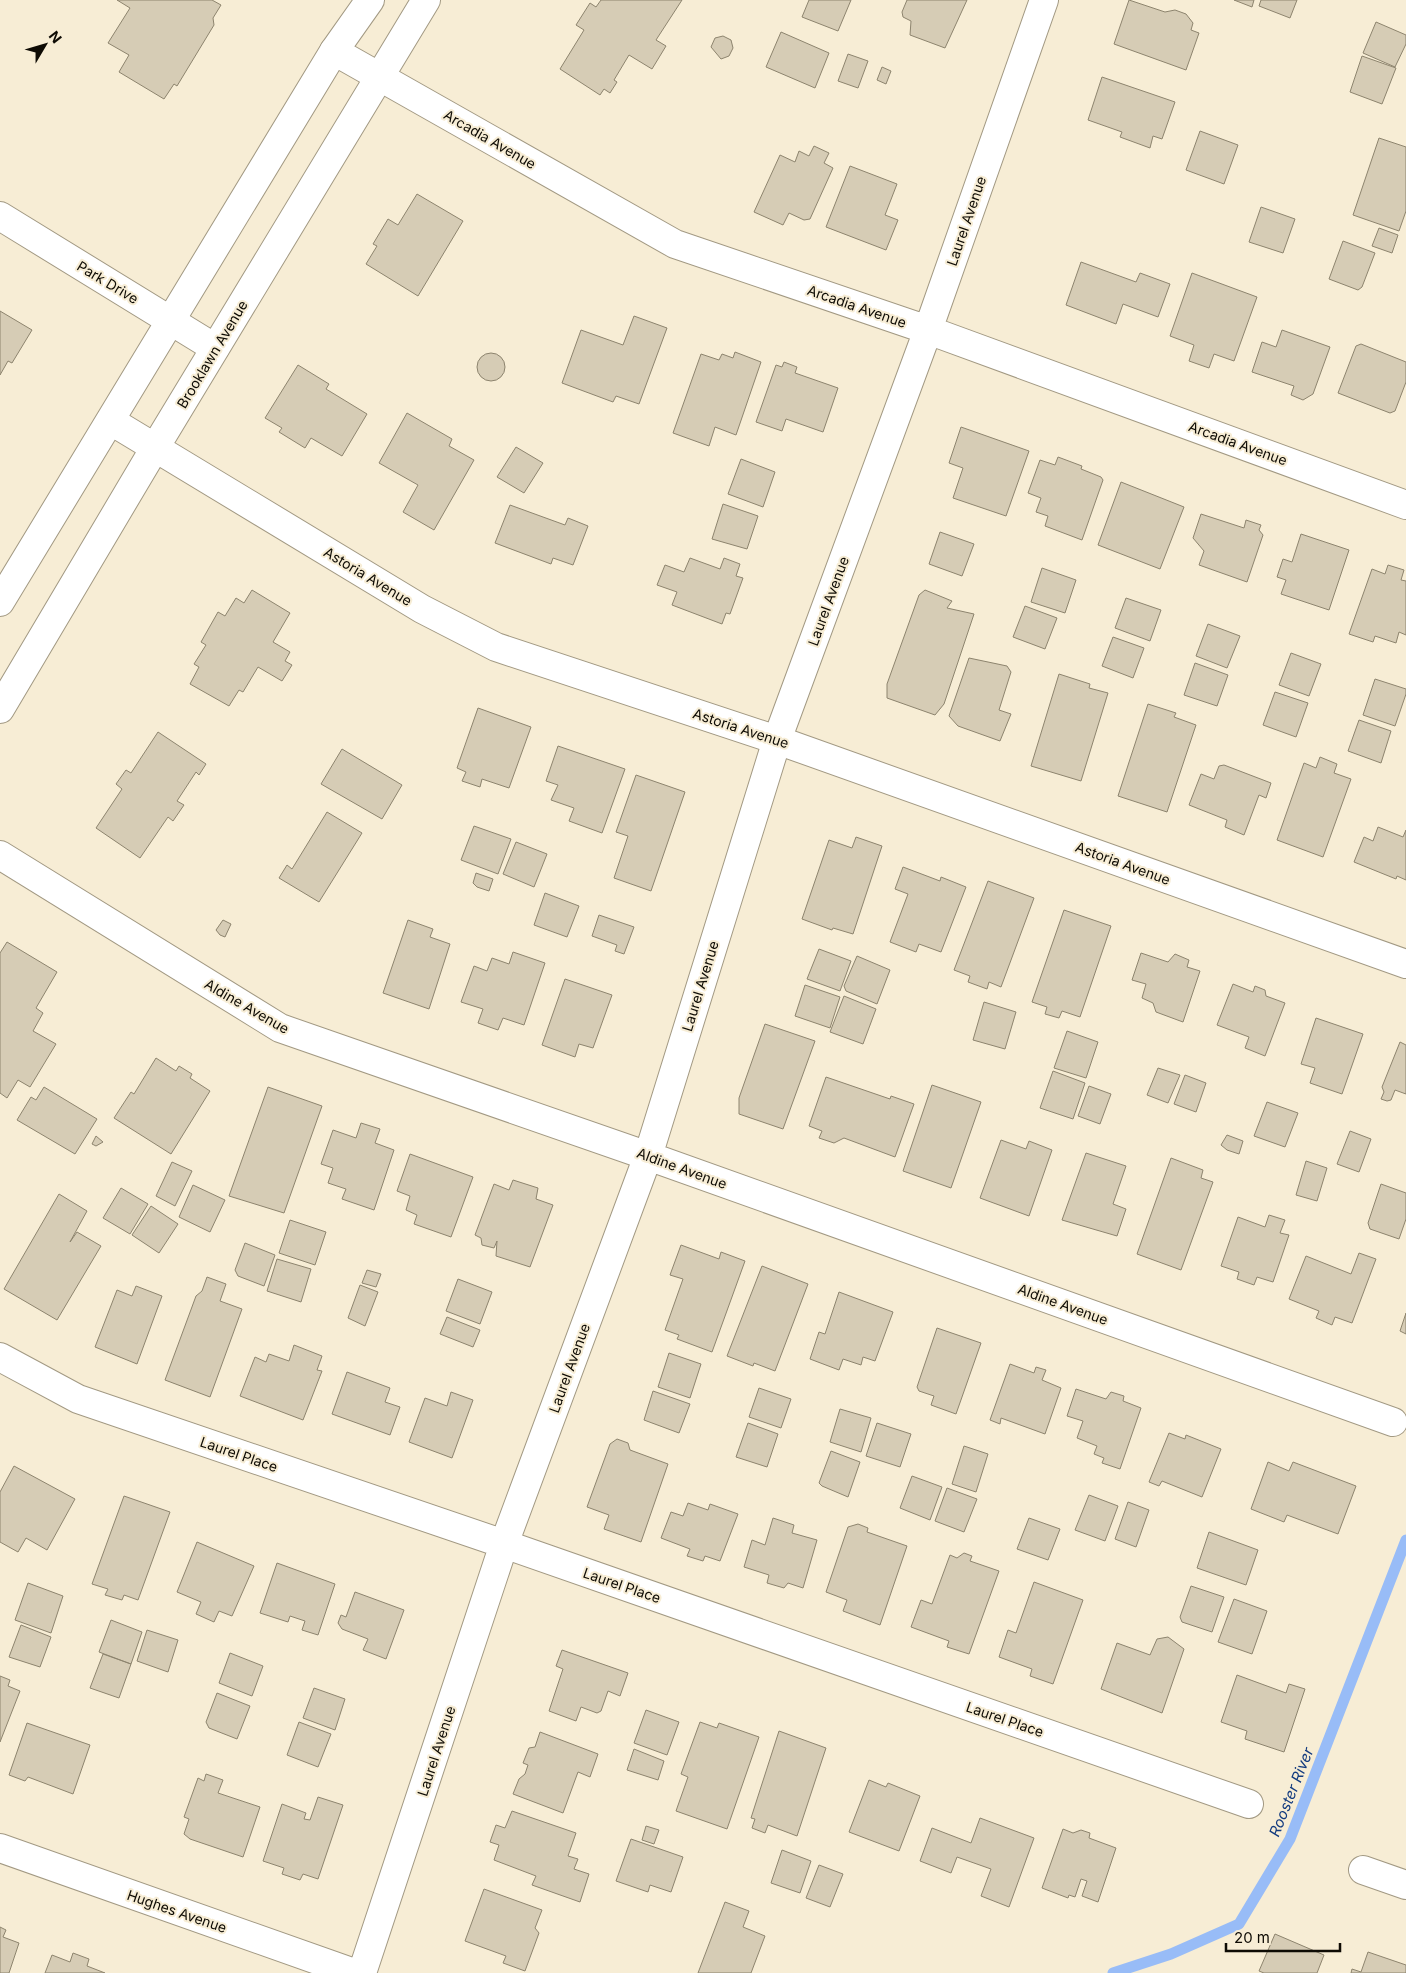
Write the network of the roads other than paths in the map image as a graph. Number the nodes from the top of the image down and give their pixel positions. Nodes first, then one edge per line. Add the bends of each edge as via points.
1 (370, 0) edge
2 (426, 0) edge
3 (1044, 0) edge
4 (334, 51) junction
5 (380, 77) junction
6 (0, 216) edge
7 (170, 320) junction
8 (928, 330) junction
9 (215, 348) junction
10 (111, 421) junction
11 (156, 446) junction
12 (1406, 505) edge
13 (0, 602) edge
14 (0, 708) edge
15 (777, 740) junction
16 (0, 855) edge
17 (1406, 964) edge
18 (648, 1156) junction
19 (0, 1357) edge
20 (1393, 1422) dead end
21 (504, 1544) junction
22 (1249, 1804) dead end
23 (0, 1848) edge
24 (1364, 1870) dead end
25 (1406, 1885) edge
26 (354, 1973) edge
27 (362, 1973) edge

1 - 4 street
2 - 5 street, Brooklawn Avenue
3 - 8 street, Laurel Avenue
4 - 5 street, Arcadia Avenue
4 - 7 street
5 - 8 street, Arcadia Avenue via 675,244
5 - 9 street, Brooklawn Avenue
6 - 7 street, Park Drive
7 - 9 street, Park Drive
7 - 10 street
8 - 12 street, Arcadia Avenue
8 - 15 street, Laurel Avenue
9 - 11 street, Brooklawn Avenue
10 - 11 street, Astoria Avenue
10 - 13 street
11 - 14 street, Brooklawn Avenue
11 - 15 street, Astoria Avenue via 422,609 496,647
15 - 17 street, Astoria Avenue
15 - 18 street, Laurel Avenue
16 - 18 street, Aldine Avenue via 280,1028
18 - 20 street, Aldine Avenue
18 - 21 street, Laurel Avenue
19 - 21 street, Laurel Place via 78,1399
21 - 22 street, Laurel Place
21 - 27 street, Laurel Avenue
23 - 26 street, Hughes Avenue
24 - 25 street

